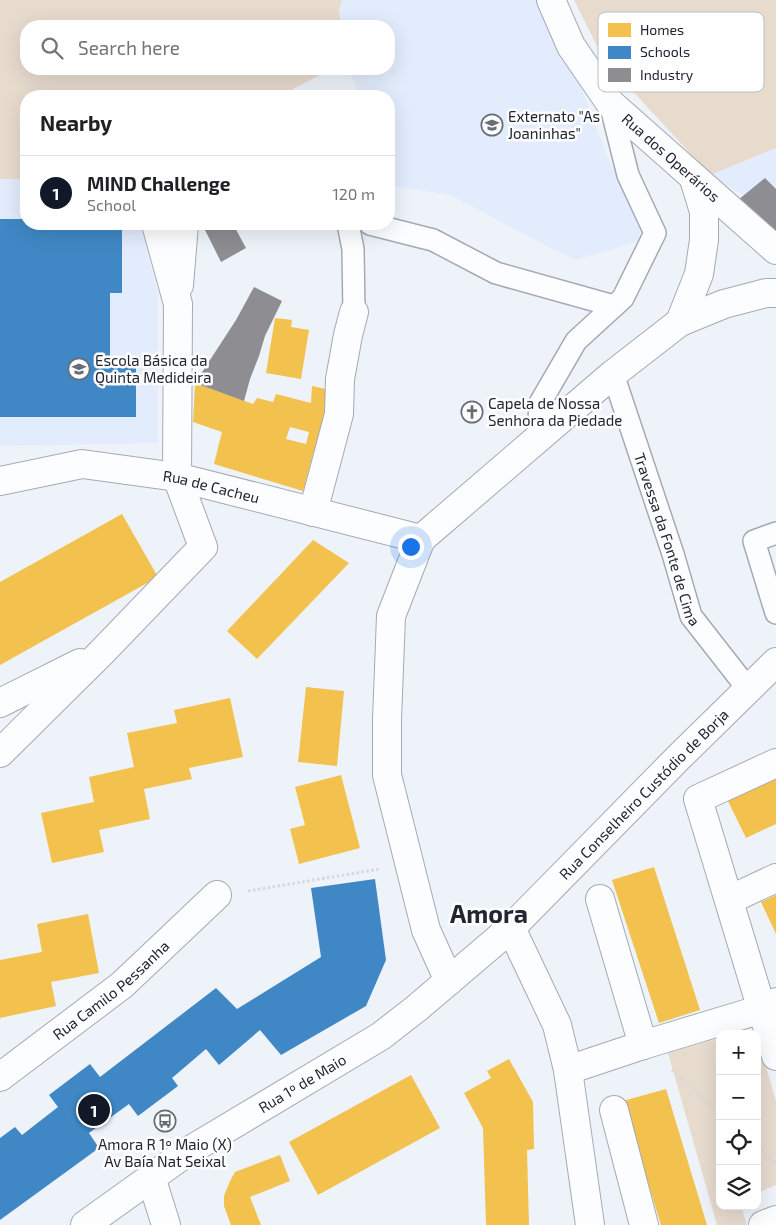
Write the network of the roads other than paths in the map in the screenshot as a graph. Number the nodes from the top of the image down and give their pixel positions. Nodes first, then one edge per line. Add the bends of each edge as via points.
1 (551, 0) edge
2 (598, 85) edge
3 (602, 92) edge
4 (610, 103) junction
5 (694, 179) junction
6 (158, 230) edge
7 (184, 230) edge
8 (349, 230) edge
9 (394, 230) edge
10 (776, 250) edge
11 (776, 293) edge
12 (178, 304) junction
13 (614, 306) junction
14 (354, 312) joint
15 (680, 322) junction
16 (613, 374) junction
17 (538, 439) junction
18 (177, 476) junction
19 (0, 481) edge
20 (313, 512) junction
21 (776, 533) edge
22 (421, 539) junction
23 (776, 613) edge
24 (102, 652) junction
25 (776, 662) edge
26 (748, 689) junction
27 (0, 703) edge
28 (0, 753) edge
29 (776, 763) edge
30 (776, 878) edge
31 (217, 896) road end
32 (600, 899) dead end
33 (729, 900) junction
34 (511, 928) junction
35 (450, 981) junction
36 (769, 1005) edge
37 (643, 1045) junction
38 (776, 1056) edge
39 (568, 1070) junction
40 (0, 1077) edge
41 (614, 1110) dead end
42 (151, 1177) junction
43 (776, 1220) edge
44 (85, 1225) edge
45 (166, 1225) edge
46 (590, 1225) edge
47 (644, 1225) edge
48 (764, 1225) edge

1 - 2 street, Rua dos Operários via 571,46
3 - 4 street, Rua dos Operários
4 - 5 street, Rua dos Operários
4 - 13 street via 628,175 656,233 623,298
5 - 10 street, Rua dos Operários
5 - 15 street via 704,212 704,240 699,274
6 - 12 street
7 - 12 street
8 - 14 street
9 - 13 street via 433,240 496,272
11 - 15 street via 724,304
12 - 18 street
13 - 17 street via 576,342 540,403
14 - 20 street via 340,379 339,414
15 - 16 street
16 - 17 street
16 - 26 street, Travessa da Fonte de Cima via 691,616
17 - 22 street
18 - 19 street, Rua de Cacheu via 82,464
18 - 20 street, Rua de Cacheu
18 - 24 street via 203,547
20 - 22 street, Rua de Cacheu
21 - 23 street via 754,542
22 - 35 street via 391,616 387,775 426,930
24 - 27 street
24 - 28 street
25 - 26 street, Rua Conselheiro Custódio de Borja
26 - 34 street, Rua Conselheiro Custódio de Borja
29 - 33 street via 698,799
30 - 33 street
31 - 40 street, Rua Camilo Pessanha via 122,985
32 - 37 street
33 - 36 street
34 - 35 street, Rua 1º de Maio
34 - 39 street via 557,1025
35 - 42 street, Rua 1º de Maio via 381,1036
36 - 37 street
36 - 38 street
37 - 39 street
39 - 46 street
41 - 47 street
42 - 44 street, Rua 1º de Maio
42 - 45 street
43 - 48 street

